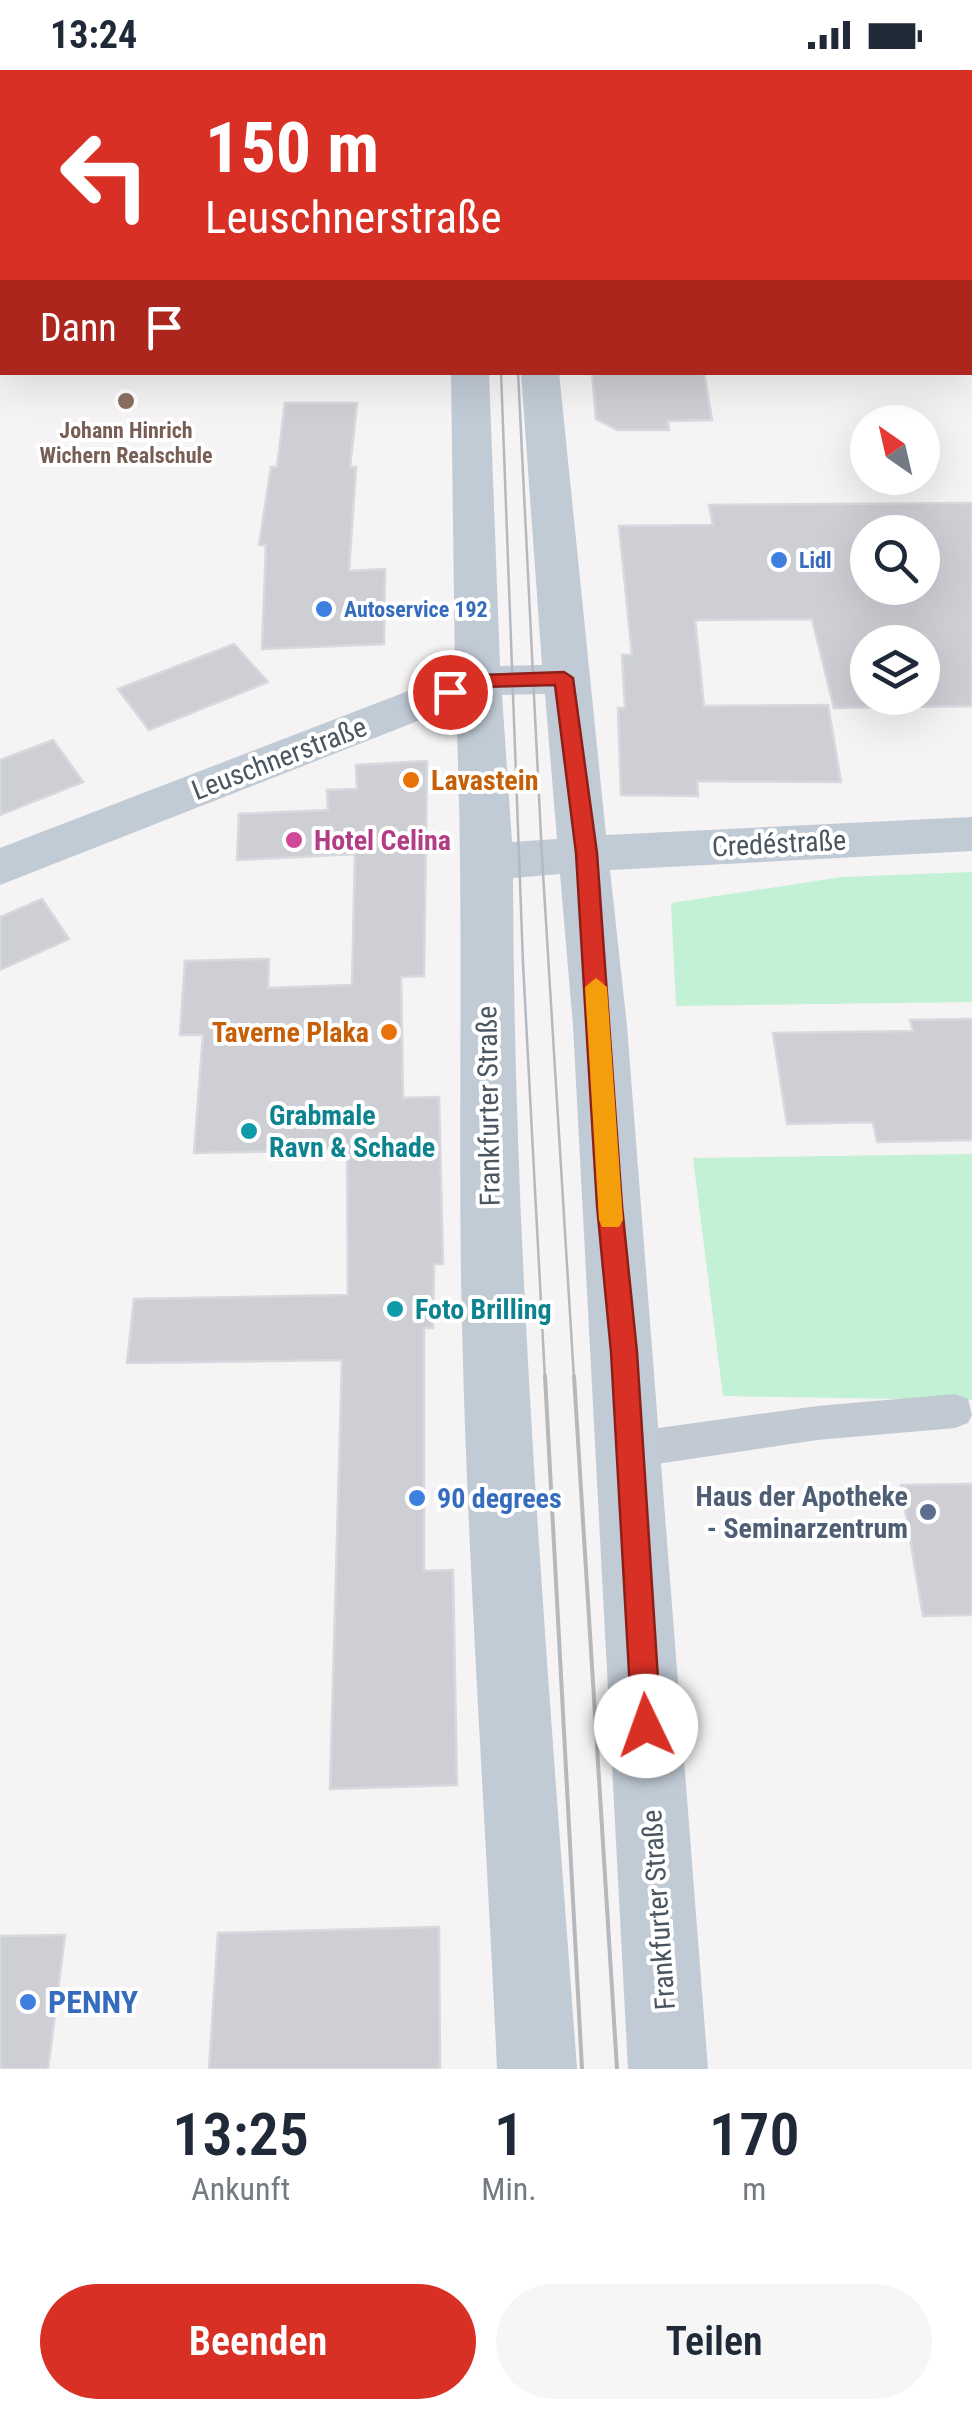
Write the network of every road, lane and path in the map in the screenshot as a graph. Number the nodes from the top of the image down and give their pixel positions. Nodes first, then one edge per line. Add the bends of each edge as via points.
1 (470, 375) edge
2 (540, 375) edge
3 (564, 678) junction
4 (478, 681) junction
5 (972, 834) edge
6 (586, 853) junction
7 (488, 862) junction
8 (0, 868) edge
9 (955, 1412) dead end
10 (630, 1450) junction
11 (537, 2069) edge
12 (668, 2069) edge

1 - 4 main road, Frankfurter Straße
2 - 3 main road, Frankfurter Straße
3 - 4 main road, Leuschnerstraße
3 - 6 main road, Frankfurter Straße
4 - 7 main road, Frankfurter Straße
4 - 8 main road, Leuschnerstraße
5 - 6 main road, Credéstraße
6 - 7 main road
6 - 10 main road, Frankfurter Straße
7 - 11 main road, Frankfurter Straße via 493,1330
9 - 10 lane via 816,1423
10 - 12 main road, Frankfurter Straße

